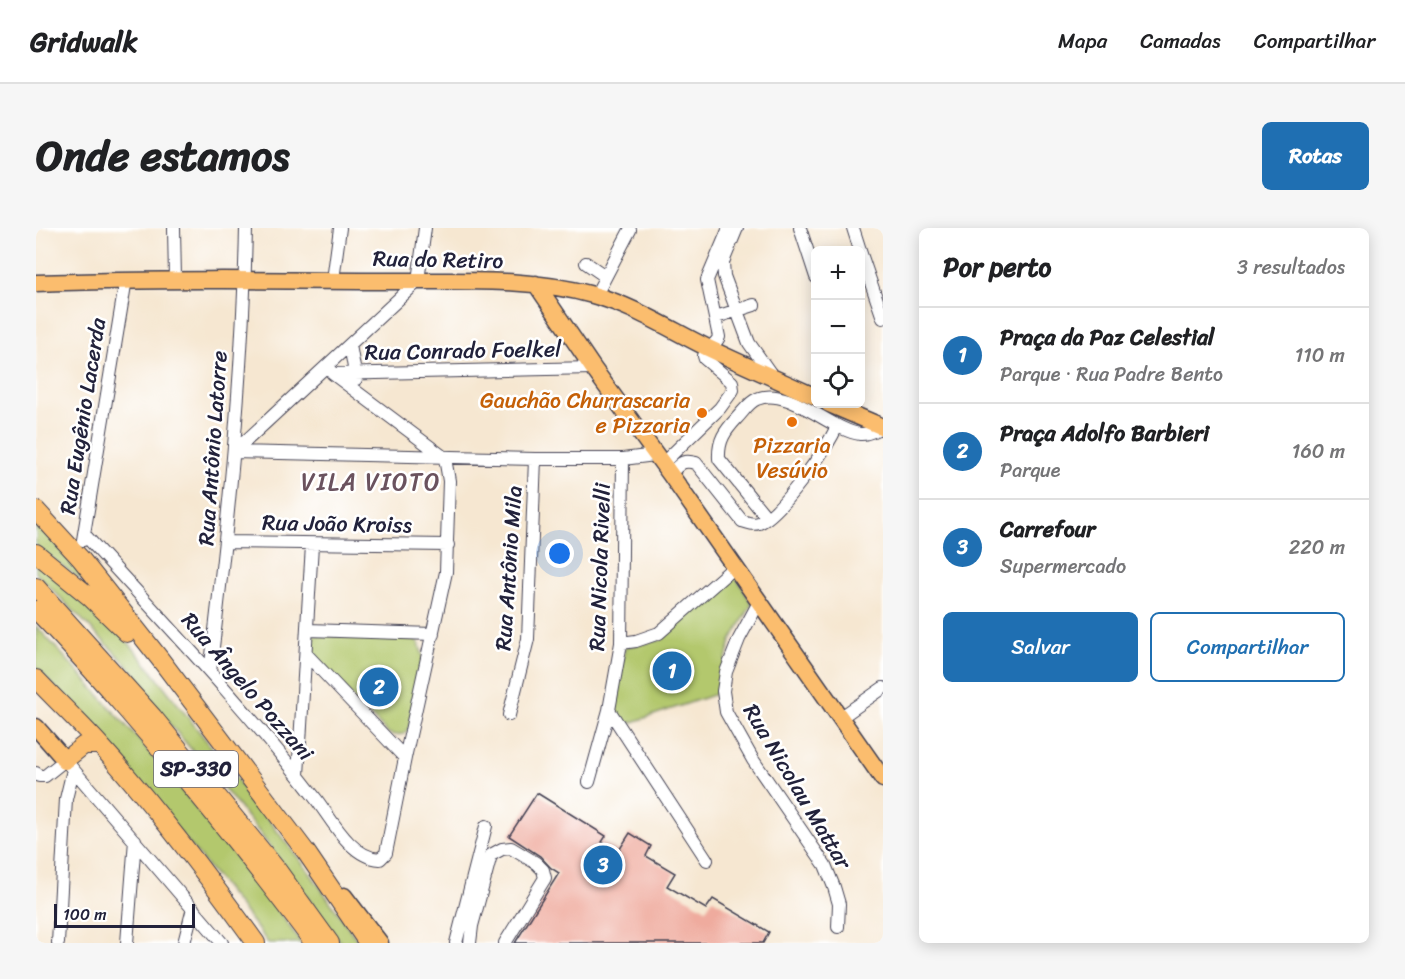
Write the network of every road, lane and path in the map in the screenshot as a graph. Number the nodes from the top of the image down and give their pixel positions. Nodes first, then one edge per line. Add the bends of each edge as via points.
1 (174, 228) edge
2 (246, 228) edge
3 (340, 228) edge
4 (425, 228) edge
5 (729, 228) edge
6 (737, 228) edge
7 (800, 228) edge
8 (853, 228) edge
9 (630, 230) dead end
10 (726, 244) junction
11 (858, 246) edge
12 (811, 262) edge
13 (586, 263) dead end
14 (865, 266) edge
15 (605, 276) junction
16 (126, 279) junction
17 (175, 279) junction
18 (245, 280) junction
19 (333, 280) junction
20 (417, 281) junction
21 (36, 283) edge
22 (536, 284) junction
23 (596, 295) junction
24 (754, 305) dead end
25 (736, 311) junction
26 (716, 317) junction
27 (883, 318) edge
28 (350, 345) junction
29 (708, 348) junction
30 (593, 369) junction
31 (330, 370) junction
32 (354, 373) junction
33 (773, 378) junction
34 (361, 394) junction
35 (811, 395) edge
36 (838, 408) edge
37 (837, 426) junction
38 (882, 427) edge
39 (234, 452) junction
40 (445, 458) junction
41 (535, 459) junction
42 (623, 459) junction
43 (662, 464) junction
44 (36, 510) edge
45 (767, 518) junction
46 (84, 534) junction
47 (226, 542) junction
48 (312, 545) junction
49 (448, 545) junction
50 (36, 553) edge
51 (81, 560) junction
52 (734, 567) junction
53 (36, 587) edge
54 (759, 602) junction
55 (36, 610) edge
56 (308, 630) junction
57 (433, 634) junction
58 (621, 642) junction
59 (307, 655) junction
60 (210, 672) junction
61 (37, 681) edge
62 (883, 688) edge
63 (609, 710) junction
64 (509, 715) dead end
65 (840, 718) junction
66 (36, 727) edge
67 (213, 731) junction
68 (99, 745) junction
69 (405, 758) junction
70 (69, 765) junction
71 (36, 773) edge
72 (298, 775) junction
73 (883, 778) edge
74 (589, 782) dead end
75 (486, 826) dead end
76 (135, 840) junction
77 (306, 852) junction
78 (490, 859) junction
79 (707, 860) dead end
80 (477, 863) junction
81 (193, 908) junction
82 (838, 927) dead end
83 (58, 943) edge
84 (127, 943) edge
85 (184, 943) edge
86 (222, 943) edge
87 (256, 943) edge
88 (314, 943) edge
89 (330, 943) edge
90 (368, 943) edge
91 (380, 943) edge
92 (456, 943) edge
93 (470, 943) edge
94 (505, 943) edge

1 - 17 street
2 - 18 street, Rua Antônio Latorre
3 - 19 street
4 - 20 street
5 - 10 street
6 - 10 street
7 - 12 street
8 - 11 street
9 - 15 street
10 - 25 street via 724,276
10 - 26 street via 707,280
13 - 15 street
14 - 27 street
15 - 23 street
16 - 17 main road, Rua do Retiro
16 - 21 main road, Rua do Retiro
16 - 46 street, Rua Eugênio Lacerda
17 - 18 main road, Rua do Retiro
18 - 19 main road, Rua do Retiro
18 - 39 street, Rua Antônio Latorre
19 - 20 main road, Rua do Retiro
20 - 22 main road, Rua do Retiro
20 - 28 street
22 - 23 main road, Rua do Retiro
22 - 30 main road
23 - 29 main road, Rua do Retiro
24 - 25 street
25 - 26 street
25 - 33 street via 749,343
26 - 29 street via 719,337
28 - 31 street
28 - 32 street
29 - 33 main road, Rua do Retiro
29 - 43 street via 705,359 732,382 733,390 720,408
30 - 32 street, Rua Conrado Foelkel
30 - 43 main road
31 - 32 street, Rua Conrado Foelkel
31 - 34 street
31 - 39 street
32 - 34 street
33 - 35 main road, Rua do Retiro
34 - 40 street
36 - 38 main road
37 - 38 street via 859,434
37 - 45 street via 820,455
37 - 45 street via 816,412 770,396 756,399 722,437 719,459
39 - 40 street
39 - 47 street, Rua Antônio Latorre
40 - 41 street
40 - 49 street via 449,481
41 - 42 street
41 - 64 street, Rua Antônio Mila via 528,639
42 - 43 street
42 - 58 street, Rua Nicola Rivelli
43 - 45 street via 696,464 742,521 752,524
43 - 52 main road
44 - 51 highway
46 - 51 street, Rua Eugênio Lacerda
46 - 60 street, Rua Ângelo Pozzani
47 - 48 street, Rua João Kroiss
47 - 60 street, Rua Antônio Latorre
48 - 49 street, Rua João Kroiss
48 - 56 street
49 - 57 street
50 - 67 highway via 90,597 143,649
51 - 67 highway
52 - 54 main road
52 - 58 street via 659,633
53 - 89 highway, SP-330 via 160,725
54 - 65 main road
54 - 82 street, Rua Nicolau Mattar via 738,639 726,672 726,712 753,760 825,866 839,904
55 - 88 highway, SP-330 via 178,769
56 - 57 street
56 - 59 street
57 - 69 street
58 - 63 street, Rua Nicola Rivelli
59 - 69 street
59 - 72 street
60 - 72 street, Rua Ângelo Pozzani
61 - 68 highway
62 - 65 street
63 - 74 street, Rua Nicola Rivelli
63 - 79 street
65 - 73 main road
66 - 70 main road
67 - 77 highway
68 - 70 highway via 84,745
68 - 87 highway
69 - 72 street, Rua Ângelo Pozzani via 386,853 380,859 361,854
70 - 71 street via 45,776
70 - 76 street
70 - 83 street
75 - 80 street
76 - 81 street
76 - 84 street
77 - 90 highway
77 - 91 main road
78 - 80 street
78 - 93 street
78 - 94 street via 502,849 511,848 536,863 545,878
80 - 92 street
81 - 85 street
81 - 86 street

